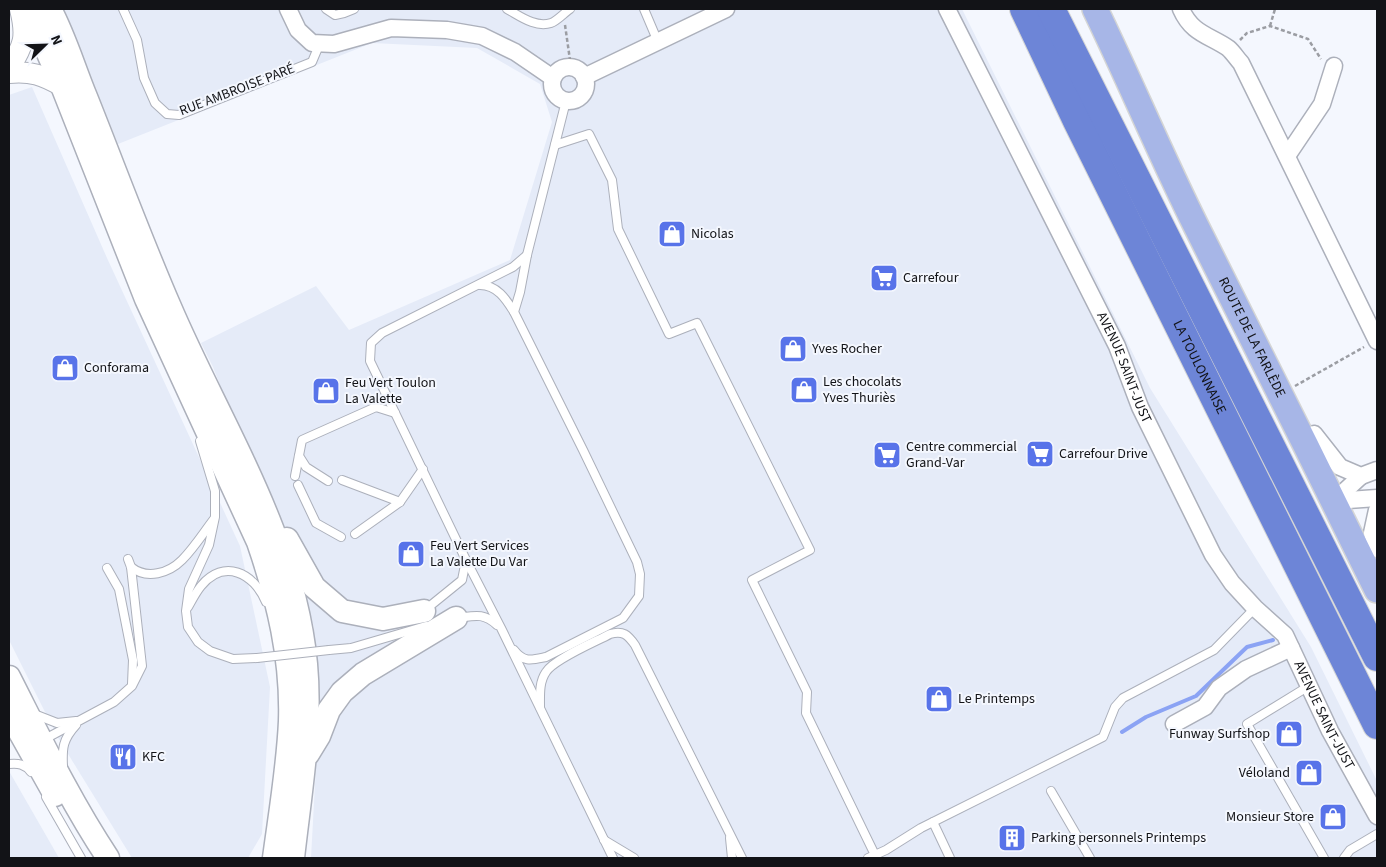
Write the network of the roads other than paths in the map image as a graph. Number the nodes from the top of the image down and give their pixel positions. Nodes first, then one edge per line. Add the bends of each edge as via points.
1 (20, 9) edge
2 (29, 9) edge
3 (50, 9) edge
4 (123, 9) edge
5 (288, 9) edge
6 (326, 9) edge
7 (354, 9) edge
8 (507, 9) edge
9 (570, 9) edge
10 (644, 9) edge
11 (726, 9) edge
12 (947, 9) edge
13 (1014, 9) edge
14 (1024, 9) edge
15 (1051, 9) edge
16 (1095, 9) edge
17 (1182, 9) edge
18 (658, 42) junction
19 (320, 43) junction
20 (1334, 66) road end
21 (9, 69) edge
22 (9, 73) edge
23 (584, 77) junction
24 (553, 78) junction
25 (1131, 82) junction
26 (62, 86) junction
27 (566, 101) junction
28 (1077, 121) junction
29 (555, 145) junction
30 (1287, 156) junction
31 (528, 256) junction
32 (477, 285) junction
33 (146, 299) junction
34 (514, 312) junction
35 (1377, 340) edge
36 (165, 360) dead end
37 (395, 413) junction
38 (198, 437) dead end
39 (299, 456) junction
40 (423, 469) junction
41 (1377, 470) edge
42 (295, 476) dead end
43 (342, 480) dead end
44 (328, 481) dead end
45 (298, 485) dead end
46 (1347, 492) junction
47 (1377, 498) edge
48 (400, 502) junction
49 (1377, 510) edge
50 (266, 511) junction
51 (215, 517) junction
52 (355, 534) dead end
53 (341, 537) dead end
54 (1377, 549) edge
55 (128, 559) dead end
56 (466, 560) junction
57 (1377, 560) edge
58 (107, 568) dead end
59 (132, 568) junction
60 (1377, 590) edge
61 (1255, 608) junction
62 (186, 610) junction
63 (424, 611) junction
64 (456, 618) junction
65 (501, 628) junction
66 (388, 636) junction
67 (508, 642) junction
68 (1291, 648) junction
69 (1377, 657) edge
70 (287, 659) junction
71 (9, 676) edge
72 (132, 686) junction
73 (1309, 686) junction
74 (16, 710) edge
75 (540, 710) junction
76 (80, 721) junction
77 (1174, 724) dead end
78 (1377, 725) edge
79 (42, 742) junction
80 (304, 762) junction
81 (9, 764) edge
82 (40, 782) junction
83 (1051, 791) dead end
84 (1377, 816) edge
85 (933, 822) junction
86 (729, 833) junction
87 (1377, 834) edge
88 (603, 838) junction
89 (94, 848) edge
90 (886, 850) junction
91 (872, 856) edge
92 (81, 858) edge
93 (108, 858) edge
94 (274, 858) edge
95 (293, 858) edge
96 (613, 858) edge
97 (634, 858) edge
98 (732, 858) edge
99 (742, 858) edge
100 (890, 858) edge
101 (950, 858) edge
102 (1090, 858) edge
103 (1324, 858) edge
104 (1344, 858) edge

1 - 21 street via 24,38
2 - 26 main road
3 - 50 main road via 170,308
4 - 19 lane, RUE AMBROISE PARÉ via 137,40 144,78 155,103 168,114 179,115 312,62
5 - 19 street via 298,30 312,42
6 - 7 lane via 335,15
8 - 9 lane via 534,24 552,23
10 - 18 lane
11 - 18 street
12 - 61 street, AVENUE SAINT-JUST via 1117,346 1140,407 1213,555
13 - 28 highway
14 - 28 highway, LA TOULONNAISE
15 - 69 highway, LA TOULONNAISE
16 - 25 main road, ROUTE DE LA FARLÈDE
17 - 30 street via 1184,16 1201,34 1230,49 1241,64
18 - 23 street
19 - 24 street via 334,44 391,28 447,30 482,36 515,52
20 - 30 street via 1322,104
22 - 26 street via 34,73
23 - 24 street via 580,71 570,67 557,72
23 - 27 street via 586,84 582,95
24 - 27 street via 554,93
25 - 46 main road, ROUTE DE LA FARLÈDE
25 - 46 main road, ROUTE DE LA FARLÈDE via 1197,227
26 - 33 main road
27 - 29 lane
28 - 78 highway, LA TOULONNAISE
29 - 31 lane
29 - 91 lane via 589,134 612,180 618,230 669,334 697,323 810,550 752,580 807,692 806,713
30 - 35 street
31 - 32 lane
31 - 34 lane
32 - 34 lane via 488,285 496,290
32 - 37 lane via 382,333 371,343 370,361
33 - 36 lane via 157,343
33 - 70 main road via 258,542 280,612
34 - 67 lane via 601,486 640,574 639,596 623,618 546,657 533,660 520,657
37 - 39 lane via 376,407 302,440
37 - 40 lane
38 - 51 lane via 215,491
39 - 42 lane
39 - 44 lane via 306,467
40 - 48 lane
40 - 56 lane
41 - 46 street
43 - 48 lane
45 - 53 lane via 316,523
46 - 47 street
46 - 57 main road, ROUTE DE LA FARLÈDE
46 - 60 main road, ROUTE DE LA FARLÈDE
48 - 52 lane
49 - 54 street via 1372,532
50 - 63 main road via 283,532 314,587 342,611 383,619
50 - 80 main road via 296,601 302,633 308,714
51 - 59 lane via 181,561 155,574 137,572
51 - 62 lane via 209,545 189,589
55 - 59 lane
56 - 63 lane via 462,580
56 - 65 lane
58 - 72 lane via 119,589 133,660
59 - 72 lane via 142,666
61 - 68 street, AVENUE SAINT-JUST via 1285,635
61 - 85 lane via 1214,650 1123,698 1115,707 1103,737
62 - 66 lane, bridge via 188,628 198,642 210,651 233,659 351,648
62 - 70 lane via 202,585 216,574 228,571 241,573 250,578 265,598
63 - 66 lane
64 - 65 lane via 489,617
64 - 66 lane
64 - 80 main road via 363,674 342,692 329,710
65 - 67 lane
67 - 75 lane
68 - 73 street, AVENUE SAINT-JUST
68 - 77 street via 1246,669 1219,688 1205,706
70 - 94 main road via 290,722
71 - 74 main road
72 - 76 lane via 114,702
73 - 84 street, AVENUE SAINT-JUST
73 - 103 lane via 1247,724
74 - 76 lane via 57,723
74 - 79 main road
74 - 82 main road
75 - 86 lane via 541,685 546,672 556,662 610,634 624,633 635,645
75 - 88 lane
76 - 79 lane
76 - 89 lane via 68,734 62,750 63,766 88,814
79 - 82 lane via 37,757
79 - 89 main road
80 - 95 main road
81 - 82 lane via 27,766
82 - 89 main road
82 - 92 lane
83 - 102 lane
85 - 90 lane
85 - 101 lane
86 - 98 lane
86 - 99 lane
87 - 104 lane via 1350,850
88 - 96 lane
88 - 97 lane
89 - 93 main road
90 - 91 lane
90 - 100 lane

